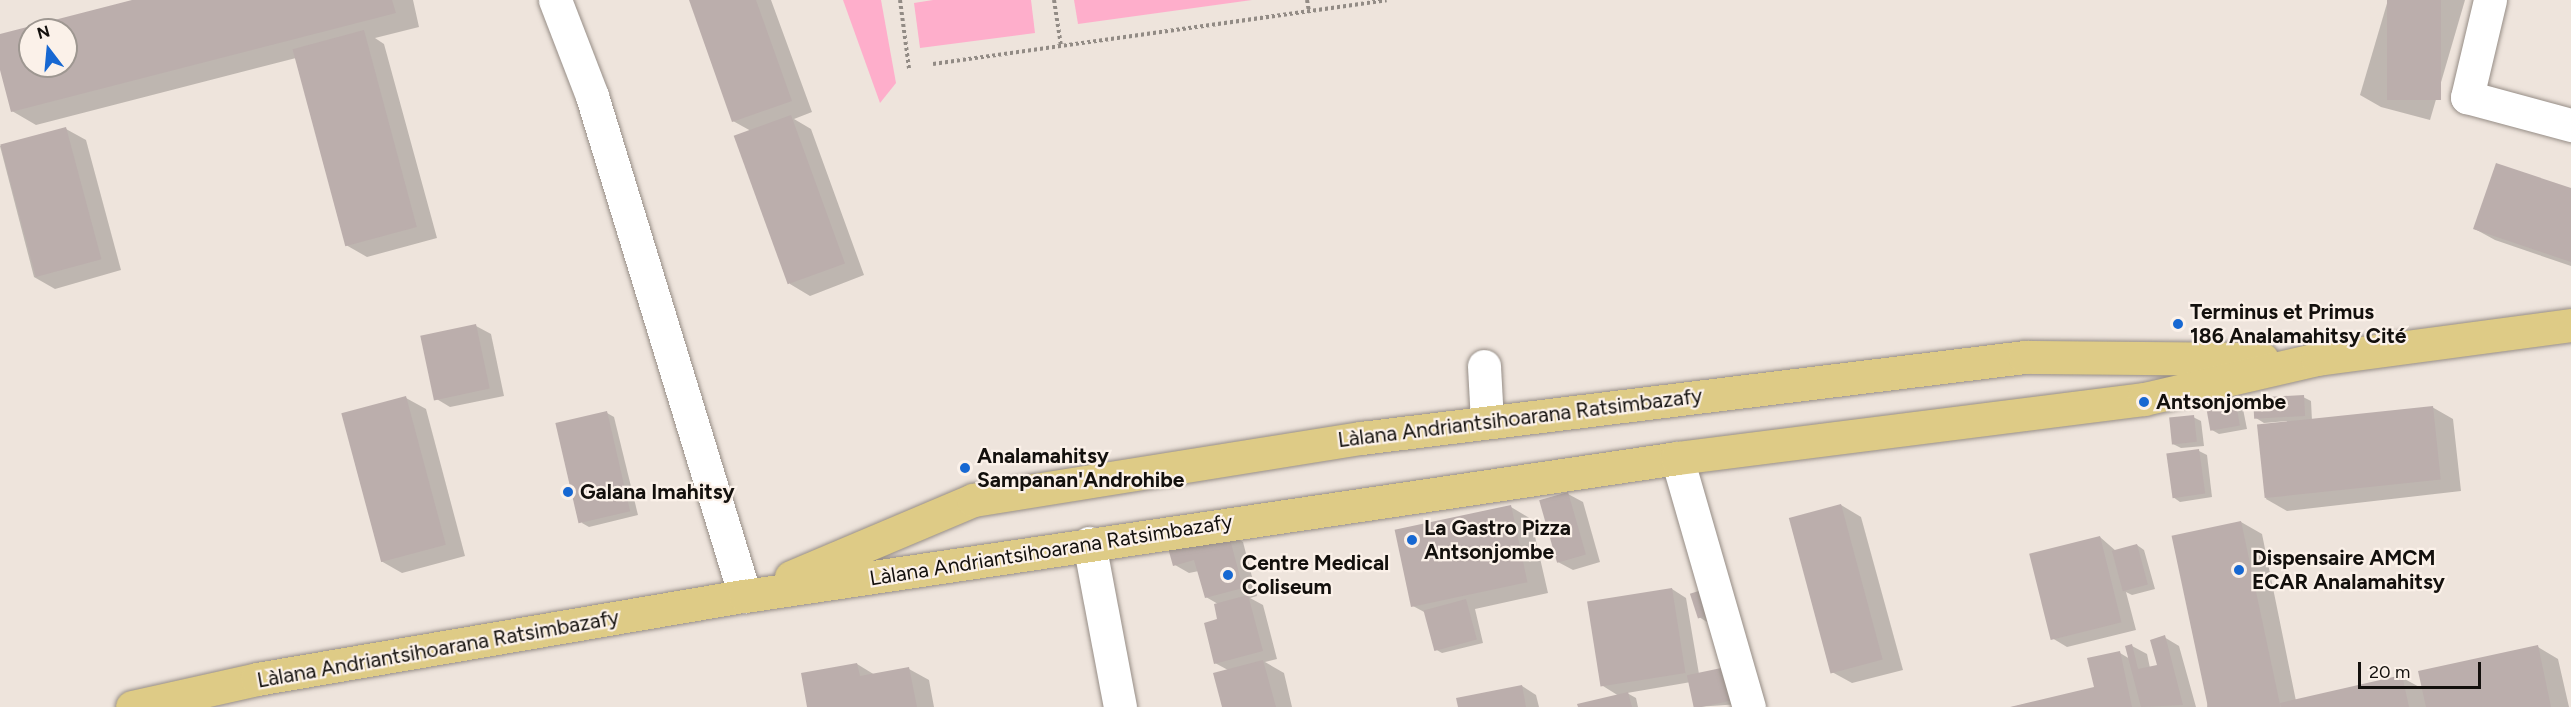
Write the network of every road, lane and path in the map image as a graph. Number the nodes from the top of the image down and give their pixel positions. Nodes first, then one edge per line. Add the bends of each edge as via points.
1 (555, 0) edge
2 (900, 0) edge
3 (1054, 0) edge
4 (1307, 0) edge
5 (1387, 0) edge
6 (2490, 0) edge
7 (1309, 11) junction
8 (1061, 46) junction
9 (933, 64) dead end
10 (909, 68) dead end
11 (2571, 125) edge
12 (2571, 325) edge
13 (2317, 359) junction
14 (1484, 366) dead end
15 (1487, 421) junction
16 (1677, 458) junction
17 (1089, 543) junction
18 (745, 596) junction
19 (132, 707) edge
20 (1120, 707) edge
21 (1749, 707) edge

1 - 18 street via 592,96
2 - 10 path
3 - 8 path
4 - 7 path
5 - 7 path
6 - 11 street via 2467,97
7 - 8 path
8 - 9 path
12 - 13 main road, Làlana Andriantsihoarana Ratsimbazafy
13 - 15 main road, Làlana Andriantsihoarana Ratsimbazafy via 2025,357
13 - 16 main road, Làlana Andriantsihoarana Ratsimbazafy via 2144,399
14 - 15 street
15 - 18 main road, Làlana Andriantsihoarana Ratsimbazafy via 973,500
16 - 17 main road, Làlana Andriantsihoarana Ratsimbazafy
16 - 21 street
17 - 18 main road, Làlana Andriantsihoarana Ratsimbazafy
17 - 20 street
18 - 19 main road, Làlana Andriantsihoarana Ratsimbazafy via 257,679

